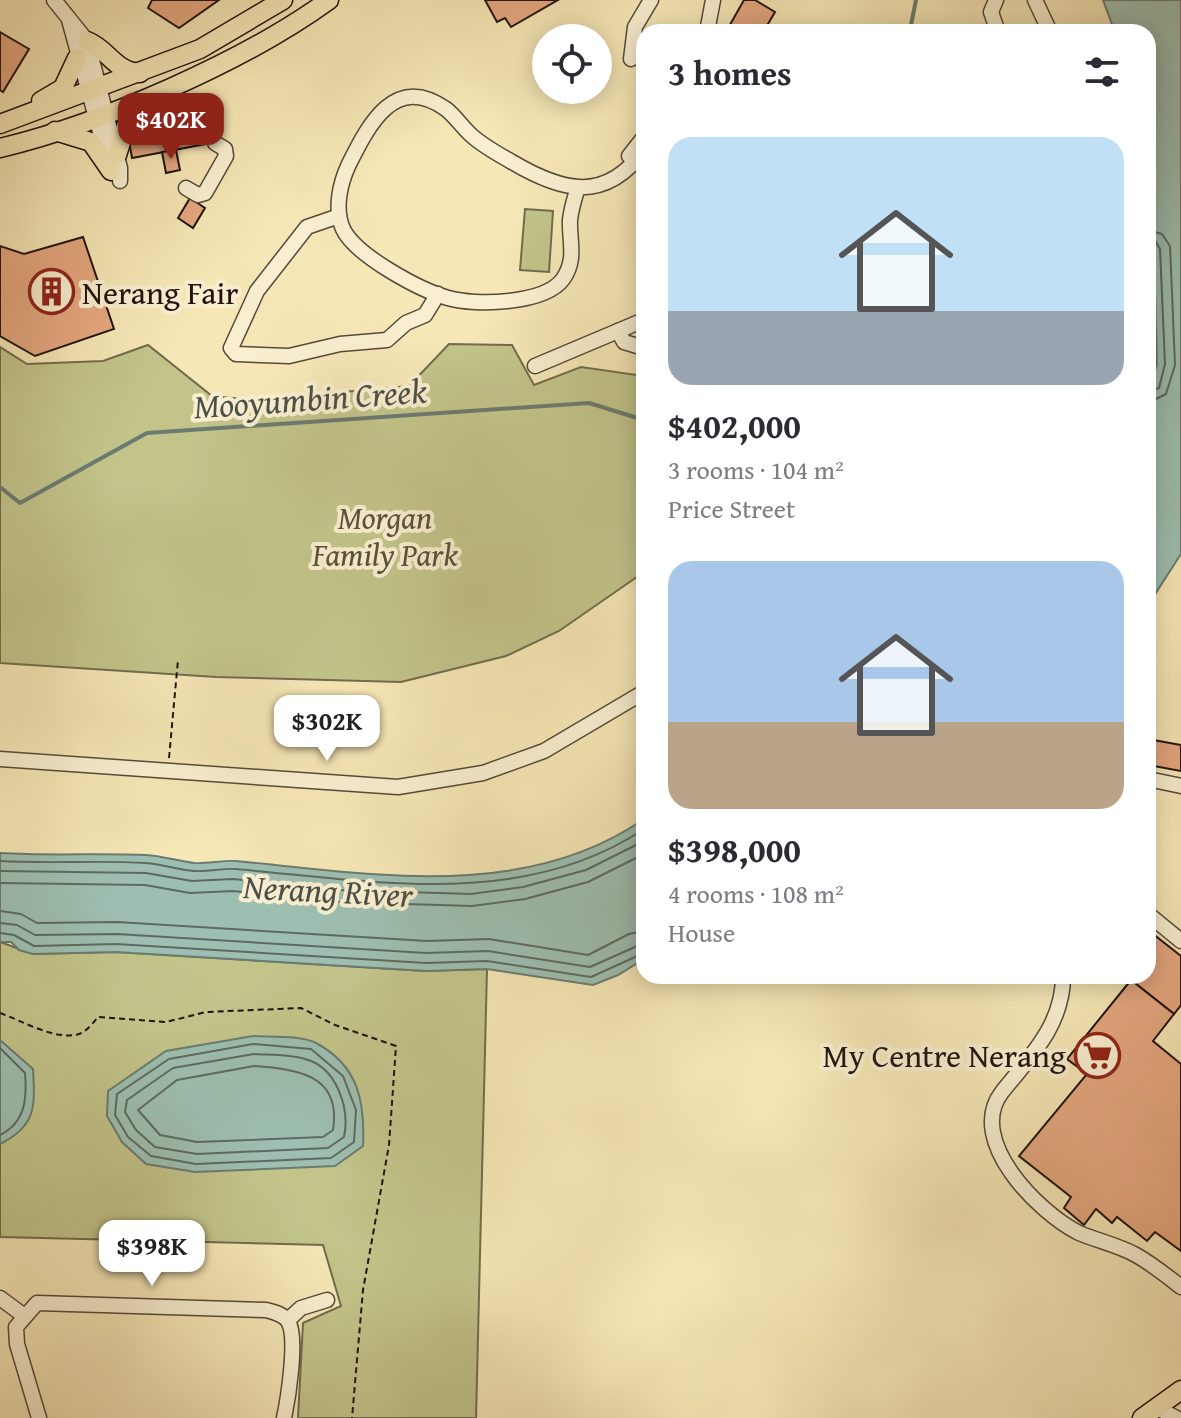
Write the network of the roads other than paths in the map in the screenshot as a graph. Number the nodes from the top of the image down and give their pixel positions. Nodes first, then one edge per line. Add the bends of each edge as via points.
1 (54, 0) edge
2 (283, 0) edge
3 (329, 0) edge
4 (651, 0) edge
5 (713, 0) edge
6 (996, 0) edge
7 (1035, 0) edge
8 (69, 20) junction
9 (637, 24) edge
10 (708, 24) edge
11 (995, 24) edge
12 (1046, 24) edge
13 (636, 25) edge
14 (87, 41) junction
15 (77, 58) junction
16 (631, 59) dead end
17 (205, 71) junction
18 (140, 73) junction
19 (94, 92) junction
20 (0, 115) edge
21 (100, 115) junction
22 (0, 124) edge
23 (55, 131) junction
24 (215, 143) dead end
25 (0, 148) edge
26 (636, 149) edge
27 (636, 161) edge
28 (114, 163) junction
29 (619, 174) junction
30 (186, 188) dead end
31 (577, 190) junction
32 (339, 216) junction
33 (438, 294) junction
34 (636, 323) edge
35 (618, 331) junction
36 (636, 346) edge
37 (535, 366) dead end
38 (636, 697) edge
39 (0, 759) edge
40 (1156, 781) edge
41 (1181, 786) edge
42 (1156, 921) edge
43 (1181, 941) edge
44 (1062, 984) edge
45 (1180, 1283) edge
46 (0, 1298) edge
47 (327, 1300) dead end
48 (23, 1315) junction
49 (288, 1320) junction
50 (1181, 1376) edge
51 (1181, 1390) edge
52 (1153, 1410) edge
53 (39, 1418) edge
54 (284, 1418) edge
55 (1176, 1418) edge

1 - 8 street
2 - 18 main road via 200,49
3 - 17 main road
4 - 9 street
5 - 10 street
6 - 11 street via 991,12
7 - 12 street
8 - 14 street
8 - 15 street
13 - 16 street
14 - 18 main road via 125,72
14 - 19 street
15 - 19 street
15 - 20 main road via 57,93
17 - 21 main road
17 - 28 main road via 128,120
18 - 19 main road
19 - 21 street
19 - 22 main road
21 - 23 main road
21 - 28 street
23 - 25 main road
23 - 28 main road via 91,142
24 - 30 street via 226,156 207,190 198,195
26 - 29 street
27 - 29 street
29 - 31 street
31 - 32 street via 542,180 485,146 443,107 410,97 388,105 375,119 340,189
31 - 33 street via 570,223 572,260 554,289 519,299 464,301
32 - 33 street via 363,252
32 - 33 street via 307,227 257,291 231,348 236,354 289,356 387,340 425,315
34 - 35 street
35 - 36 street via 624,342
35 - 37 street
38 - 39 street via 544,751 483,773 398,787
40 - 41 street
42 - 43 street
44 - 45 street via 1050,1029 999,1095 993,1138 1012,1173 1052,1215
46 - 48 street
47 - 49 street via 301,1308
48 - 49 street via 37,1303 266,1310
48 - 53 street via 16,1327 17,1344
49 - 54 street via 293,1338
50 - 52 main road
51 - 52 main road
52 - 55 street

